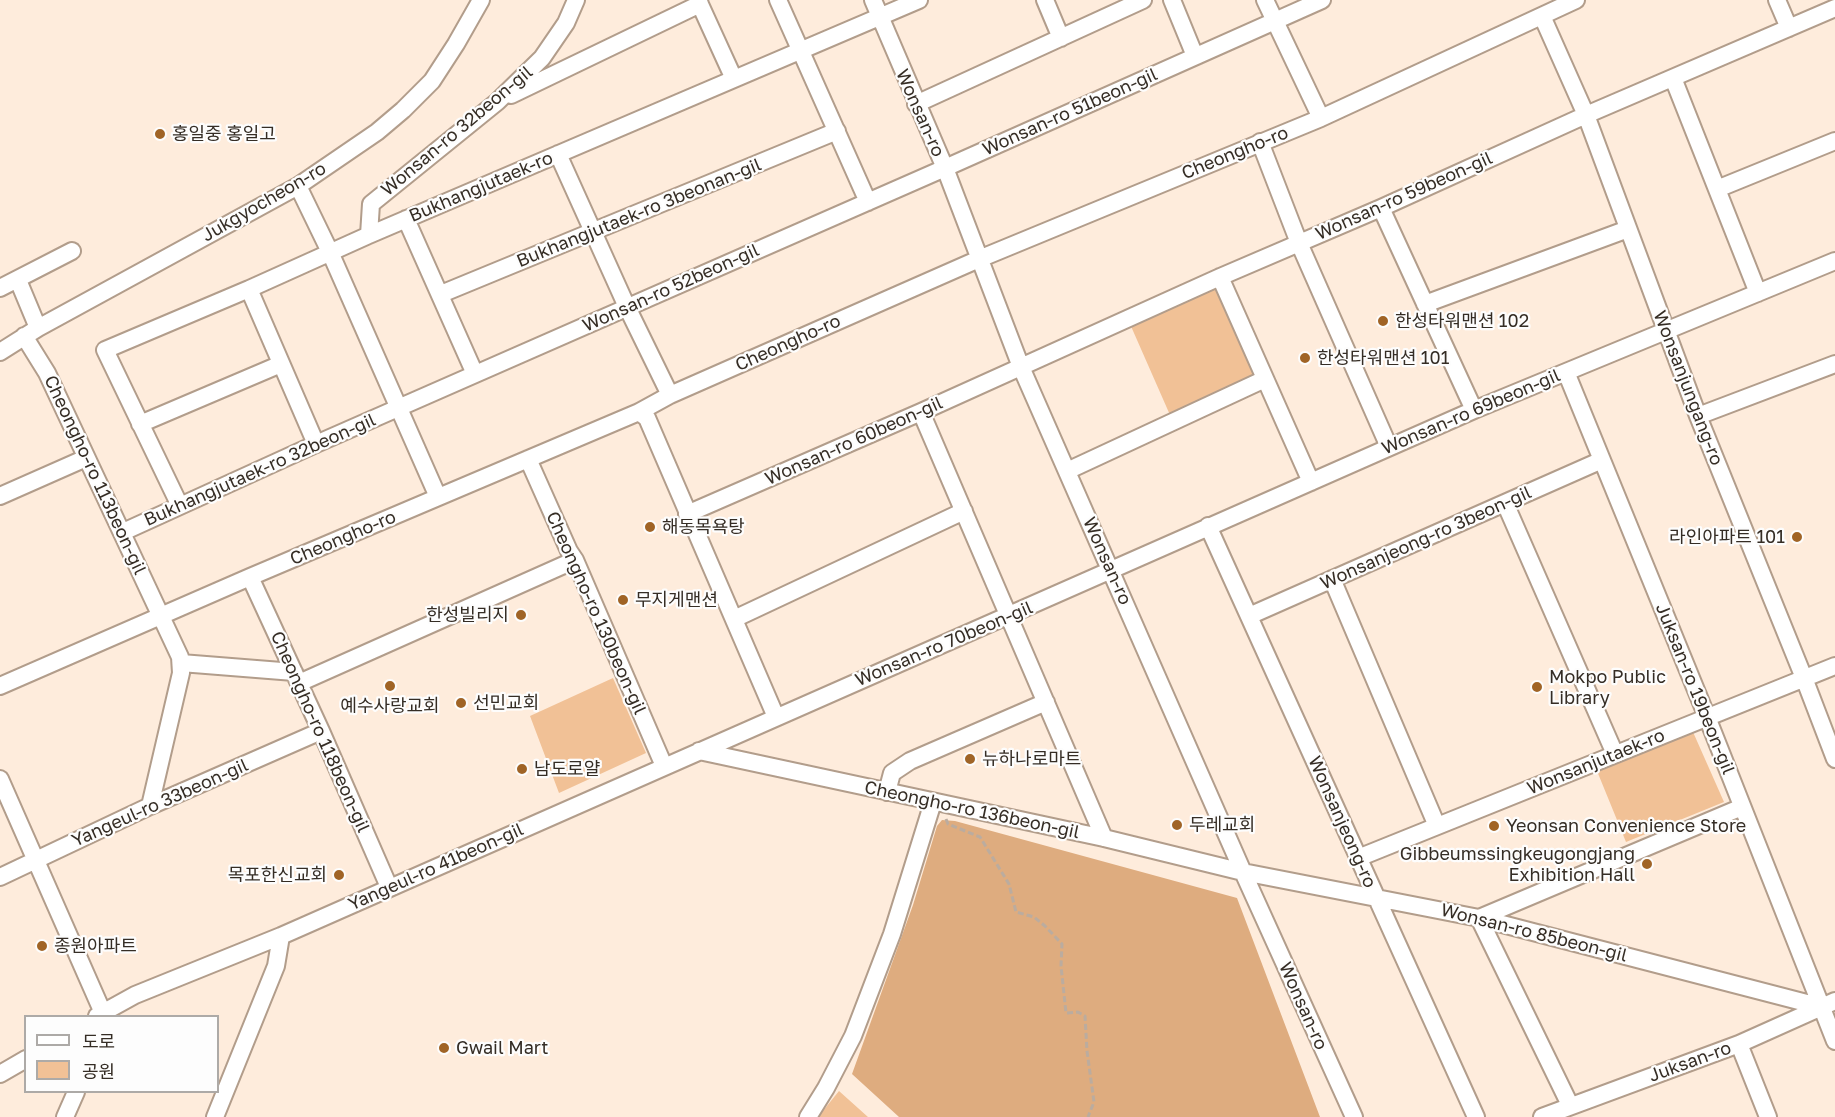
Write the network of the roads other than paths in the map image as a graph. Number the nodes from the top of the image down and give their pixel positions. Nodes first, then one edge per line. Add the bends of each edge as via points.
1 (480, 0) edge
2 (576, 0) edge
3 (778, 0) edge
4 (873, 0) edge
5 (919, 0) edge
6 (1045, 0) edge
7 (1143, 0) edge
8 (1172, 0) edge
9 (1265, 0) edge
10 (1322, 0) edge
11 (1576, 0) edge
12 (1777, 0) edge
13 (699, 2) edge
14 (1835, 8) edge
15 (1542, 16) junction
16 (879, 17) junction
17 (1274, 21) junction
18 (1789, 28) junction
19 (1062, 38) junction
20 (801, 50) junction
21 (1195, 57) junction
22 (1672, 78) junction
23 (734, 79) junction
24 (497, 102) junction
25 (916, 104) junction
26 (1586, 115) junction
27 (1321, 118) junction
28 (837, 131) junction
29 (1835, 141) edge
30 (1260, 142) junction
31 (558, 154) junction
32 (945, 168) junction
33 (298, 186) junction
34 (1717, 189) junction
35 (868, 202) junction
36 (1381, 208) junction
37 (406, 219) junction
38 (1628, 229) junction
39 (594, 232) junction
40 (369, 235) junction
41 (1299, 243) junction
42 (72, 251) dead end
43 (330, 252) junction
44 (979, 258) junction
45 (1835, 261) edge
46 (1220, 277) junction
47 (18, 280) junction
48 (0, 288) edge
49 (249, 289) junction
50 (1758, 293) junction
51 (441, 294) junction
52 (1425, 304) junction
53 (627, 307) junction
54 (1666, 331) junction
55 (15, 339) edge
56 (281, 364) junction
57 (1835, 364) edge
58 (1021, 367) junction
59 (1566, 372) junction
60 (476, 374) junction
61 (1265, 379) junction
62 (670, 395) junction
63 (398, 407) junction
64 (1474, 410) junction
65 (639, 412) junction
66 (921, 412) junction
67 (1698, 416) junction
68 (140, 424) junction
69 (315, 444) junction
70 (1389, 447) junction
71 (86, 458) junction
72 (528, 459) junction
73 (1602, 460) junction
74 (1067, 471) junction
75 (1311, 482) junction
76 (0, 496) edge
77 (438, 497) junction
78 (1505, 503) junction
79 (180, 506) junction
80 (964, 511) junction
81 (687, 514) junction
82 (1208, 526) junction
83 (123, 532) junction
84 (575, 560) junction
85 (1111, 571) junction
86 (250, 577) junction
87 (1332, 579) junction
88 (1009, 616) junction
89 (1249, 616) junction
90 (162, 617) junction
91 (734, 619) junction
92 (181, 663) junction
93 (1835, 666) edge
94 (297, 678) junction
95 (1804, 678) junction
96 (0, 686) edge
97 (1046, 702) junction
98 (776, 717) junction
99 (1707, 717) junction
100 (321, 731) junction
101 (699, 751) junction
102 (1615, 754) junction
103 (1835, 759) edge
104 (664, 766) junction
105 (0, 779) edge
106 (887, 792) junction
107 (937, 802) junction
108 (5, 803) edge
109 (150, 806) junction
110 (1742, 807) junction
111 (1437, 826) junction
112 (1104, 838) junction
113 (1358, 858) junction
114 (35, 860) junction
115 (1243, 872) junction
116 (0, 877) edge
117 (389, 887) junction
118 (1348, 892) junction
119 (1376, 897) junction
120 (1479, 918) junction
121 (281, 936) junction
122 (1828, 1004) edge
123 (101, 1015) edge
124 (1835, 1041) edge
125 (1739, 1044) junction
126 (24, 1060) edge
127 (0, 1074) edge
128 (76, 1093) edge
129 (1570, 1106) junction
130 (65, 1117) edge
131 (215, 1117) edge
132 (808, 1117) edge
133 (1354, 1117) edge
134 (1476, 1117) edge
135 (1542, 1117) edge
136 (1768, 1117) edge

1 - 33 street, Jukgyocheon-ro via 432,81 377,132
2 - 24 street, Wonsan-ro 32beon-gil via 546,52
3 - 20 street
4 - 16 street, Wonsan-ro
5 - 16 street, Bukhangjutaek-ro
6 - 19 street
7 - 19 street
8 - 21 street
9 - 17 street
10 - 17 street, Wonsan-ro 51beon-gil
11 - 15 street, Cheongho-ro
12 - 18 street
13 - 23 street
13 - 24 street
14 - 18 street, Wonsan-ro 59beon-gil
15 - 26 street, Wonsanjungang-ro
15 - 27 street, Cheongho-ro
16 - 20 street, Bukhangjutaek-ro
16 - 25 street, Wonsan-ro
17 - 21 street, Wonsan-ro 51beon-gil
17 - 27 street
18 - 22 street, Wonsan-ro 59beon-gil
19 - 25 street
20 - 23 street, Bukhangjutaek-ro
20 - 28 street
21 - 32 street, Wonsan-ro 51beon-gil
22 - 26 street, Wonsan-ro 59beon-gil
22 - 34 street
23 - 31 street, Bukhangjutaek-ro
24 - 40 street, Wonsan-ro 32beon-gil via 371,204
25 - 32 street, Wonsan-ro
26 - 36 street, Wonsan-ro 59beon-gil
26 - 38 street, Wonsanjungang-ro
27 - 30 street, Cheongho-ro
28 - 35 street
28 - 39 street, Bukhangjutaek-ro 3beonan-gil
29 - 34 street
30 - 41 street
30 - 44 street, Cheongho-ro
31 - 37 street, Bukhangjutaek-ro
31 - 39 street
32 - 35 street, Wonsan-ro 52beon-gil
32 - 44 street, Wonsan-ro
33 - 43 street
33 - 55 street, Jukgyocheon-ro
34 - 50 street
35 - 53 street, Wonsan-ro 52beon-gil
36 - 41 street, Wonsan-ro 59beon-gil
36 - 52 street
37 - 40 street, Bukhangjutaek-ro
37 - 51 street
38 - 52 street
38 - 54 street, Wonsanjungang-ro
39 - 51 street, Bukhangjutaek-ro 3beonan-gil
39 - 53 street
40 - 43 street, Bukhangjutaek-ro
41 - 46 street, Wonsan-ro 59beon-gil
41 - 70 street
42 - 47 street
43 - 49 street, Bukhangjutaek-ro
43 - 63 street
44 - 58 street, Wonsan-ro
44 - 62 street, Cheongho-ro
45 - 50 street, Wonsan-ro 69beon-gil
46 - 58 street, Wonsan-ro 59beon-gil
46 - 61 street
47 - 48 street
47 - 55 street, Cheongho-ro 113beon-gil
49 - 56 street
49 - 68 street, Bukhangjutaek-ro via 105,350
50 - 54 street, Wonsan-ro 69beon-gil
51 - 60 street
52 - 64 street
53 - 60 street, Wonsan-ro 52beon-gil
53 - 62 street
54 - 59 street, Wonsan-ro 69beon-gil
54 - 67 street, Wonsanjungang-ro
55 - 71 street, Cheongho-ro 113beon-gil via 47,373
56 - 68 street
56 - 69 street
57 - 67 street
58 - 66 street, Wonsan-ro 60beon-gil
58 - 74 street, Wonsan-ro
59 - 64 street, Wonsan-ro 69beon-gil
59 - 73 street, Juksan-ro 19beon-gil
60 - 63 street, Wonsan-ro 52beon-gil
61 - 74 street
61 - 75 street
62 - 65 street, Cheongho-ro
63 - 69 street, Bukhangjutaek-ro 32beon-gil
63 - 77 street
64 - 70 street, Wonsan-ro 69beon-gil
65 - 72 street, Cheongho-ro
65 - 81 street via 647,418
66 - 80 street
66 - 81 street, Wonsan-ro 60beon-gil
67 - 95 street, Wonsanjungang-ro
68 - 79 street
69 - 79 street, Bukhangjutaek-ro 32beon-gil
70 - 75 street, Wonsan-ro 69beon-gil
71 - 76 street
71 - 83 street, Cheongho-ro 113beon-gil
72 - 77 street, Cheongho-ro
72 - 84 street, Cheongho-ro 130beon-gil
73 - 78 street, Wonsanjeong-ro 3beon-gil
73 - 99 street, Juksan-ro 19beon-gil
74 - 85 street, Wonsan-ro
75 - 82 street, Wonsan-ro 69beon-gil
77 - 86 street, Cheongho-ro
78 - 87 street, Wonsanjeong-ro 3beon-gil
78 - 102 street
79 - 83 street, Bukhangjutaek-ro 32beon-gil
80 - 88 street
80 - 91 street
81 - 91 street
82 - 85 street, Wonsan-ro 69beon-gil
82 - 89 street, Wonsanjeong-ro
83 - 90 street, Cheongho-ro 113beon-gil
84 - 94 street
84 - 104 street, Cheongho-ro 130beon-gil
85 - 88 street, Wonsan-ro 70beon-gil
85 - 115 street, Wonsan-ro
86 - 90 street, Cheongho-ro
86 - 94 street, Cheongho-ro 118beon-gil
87 - 89 street, Wonsanjeong-ro 3beon-gil
87 - 111 street
88 - 97 street
88 - 98 street, Wonsan-ro 70beon-gil
89 - 113 street, Wonsanjeong-ro
90 - 92 street, Cheongho-ro 113beon-gil
90 - 96 street, Cheongho-ro
91 - 98 street
92 - 94 street
92 - 109 street
93 - 95 street, Wonsanjutaek-ro
94 - 100 street, Cheongho-ro 118beon-gil
95 - 99 street, Wonsanjutaek-ro
95 - 103 street, Wonsanjungang-ro
97 - 106 street via 910,761 892,773
97 - 112 street
98 - 101 street, Yangeul-ro 41beon-gil
99 - 102 street, Wonsanjutaek-ro
99 - 110 street, Juksan-ro 19beon-gil
100 - 109 street, Yangeul-ro 33beon-gil
100 - 117 street, Cheongho-ro 118beon-gil
101 - 104 street, Yangeul-ro 41beon-gil
101 - 106 street, Cheongho-ro 136beon-gil
102 - 111 street, Wonsanjutaek-ro
104 - 117 street, Yangeul-ro 41beon-gil
105 - 108 street
106 - 107 street, Cheongho-ro 136beon-gil
107 - 112 street, Cheongho-ro 136beon-gil
107 - 132 street via 853,1036
108 - 114 street
109 - 114 street, Yangeul-ro 33beon-gil
110 - 120 street
110 - 122 street, Juksan-ro 19beon-gil
111 - 113 street, Wonsanjutaek-ro
112 - 115 street, Cheongho-ro 136beon-gil
113 - 118 street
113 - 119 street, Wonsanjeong-ro
114 - 116 street, Yangeul-ro 33beon-gil
114 - 123 street
115 - 118 street, Wonsan-ro 85beon-gil
115 - 133 street, Wonsan-ro
117 - 121 street, Yangeul-ro 41beon-gil
118 - 119 street, Wonsan-ro 85beon-gil
119 - 120 street, Wonsan-ro 85beon-gil
119 - 134 street, Wonsanjeong-ro
120 - 122 street, Wonsan-ro 85beon-gil
120 - 129 street
121 - 123 street, Yangeul-ro 41beon-gil via 135,995
121 - 131 street via 276,966
122 - 124 street, Juksan-ro 19beon-gil
122 - 125 street, Juksan-ro
125 - 129 street, Juksan-ro
125 - 136 street
126 - 127 street
128 - 130 street
129 - 135 street, Juksan-ro

